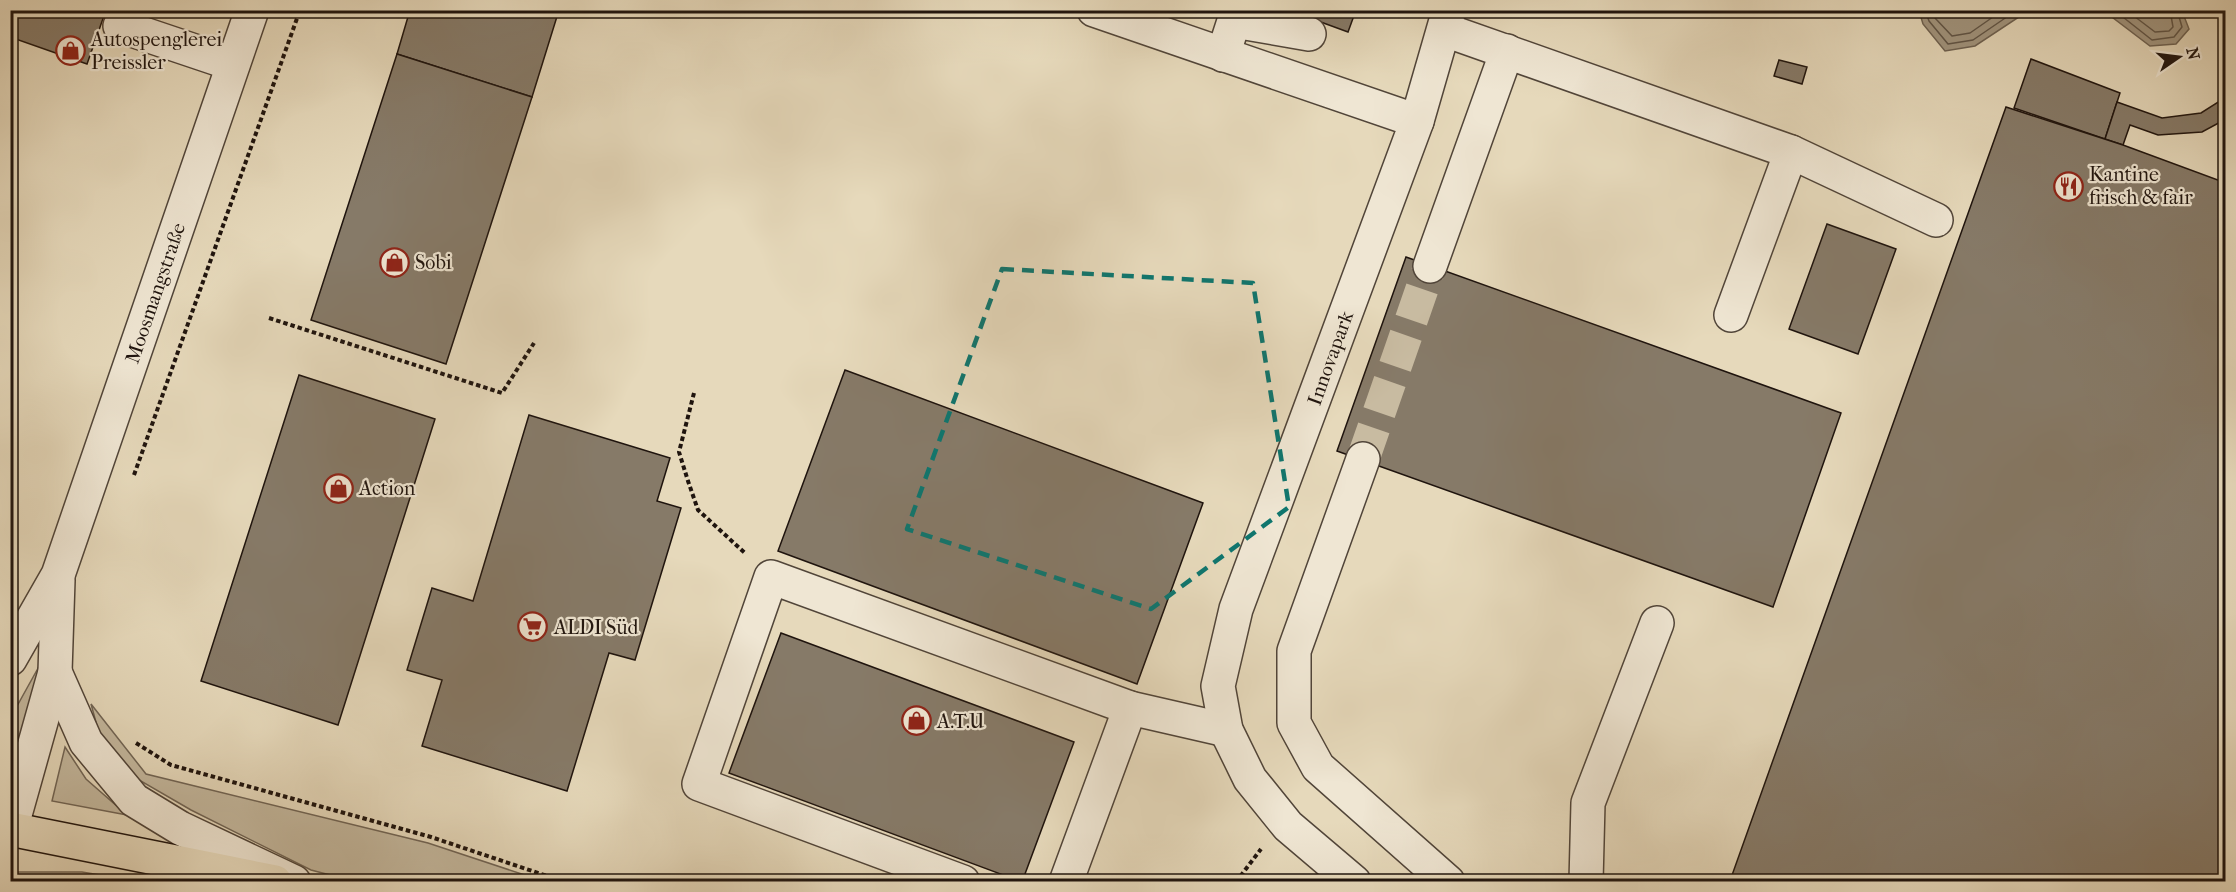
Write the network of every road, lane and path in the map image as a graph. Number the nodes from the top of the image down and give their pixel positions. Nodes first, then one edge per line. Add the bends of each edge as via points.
1 (252, 10) edge
2 (300, 10) edge
3 (1094, 10) edge
4 (1221, 16) edge
5 (1447, 20) edge
6 (120, 26) dead end
7 (1309, 34) dead end
8 (1507, 51) junction
9 (1223, 55) junction
10 (233, 64) junction
11 (1417, 121) junction
12 (1791, 152) junction
13 (1936, 220) dead end
14 (1430, 266) tunnel mouth
15 (1731, 315) dead end
16 (268, 318) dead end
17 (534, 343) dead end
18 (694, 393) dead end
19 (1363, 459) tunnel mouth
20 (131, 481) dead end
21 (58, 575) junction
22 (771, 577) junction
23 (1657, 623) dead end
24 (10, 659) edge
25 (55, 672) junction
26 (1130, 708) junction
27 (1226, 730) junction
28 (131, 740) dead end
29 (11, 829) edge
30 (274, 882) edge
31 (294, 882) edge
32 (565, 882) edge
33 (963, 882) edge
34 (1066, 882) edge
35 (1354, 882) edge
36 (1448, 882) edge
37 (1586, 882) edge

1 - 10 street, Moosmangstraße
2 - 20 path
3 - 9 street
4 - 7 street
4 - 9 street
5 - 8 street
5 - 11 street, Innovapark
6 - 10 street
8 - 12 street
8 - 14 street
9 - 11 street
10 - 21 street, Moosmangstraße
11 - 27 street, Innovapark via 1236,609 1218,686
12 - 13 street
12 - 15 street
16 - 17 path via 502,393
18 - 22 path via 679,452 698,510
19 - 36 street via 1294,651 1294,723 1318,767
21 - 24 street, Moosmangstraße
21 - 25 street, Moosmangstraße
22 - 26 street
22 - 33 street via 699,784
23 - 37 street via 1588,803
25 - 29 street, Moosmangstraße
25 - 31 street, Moosmangstraße via 86,742 134,800 180,828
26 - 27 street
26 - 34 street
27 - 35 street, Innovapark via 1250,778 1288,826
28 - 32 path via 171,765 431,837
29 - 30 main road

